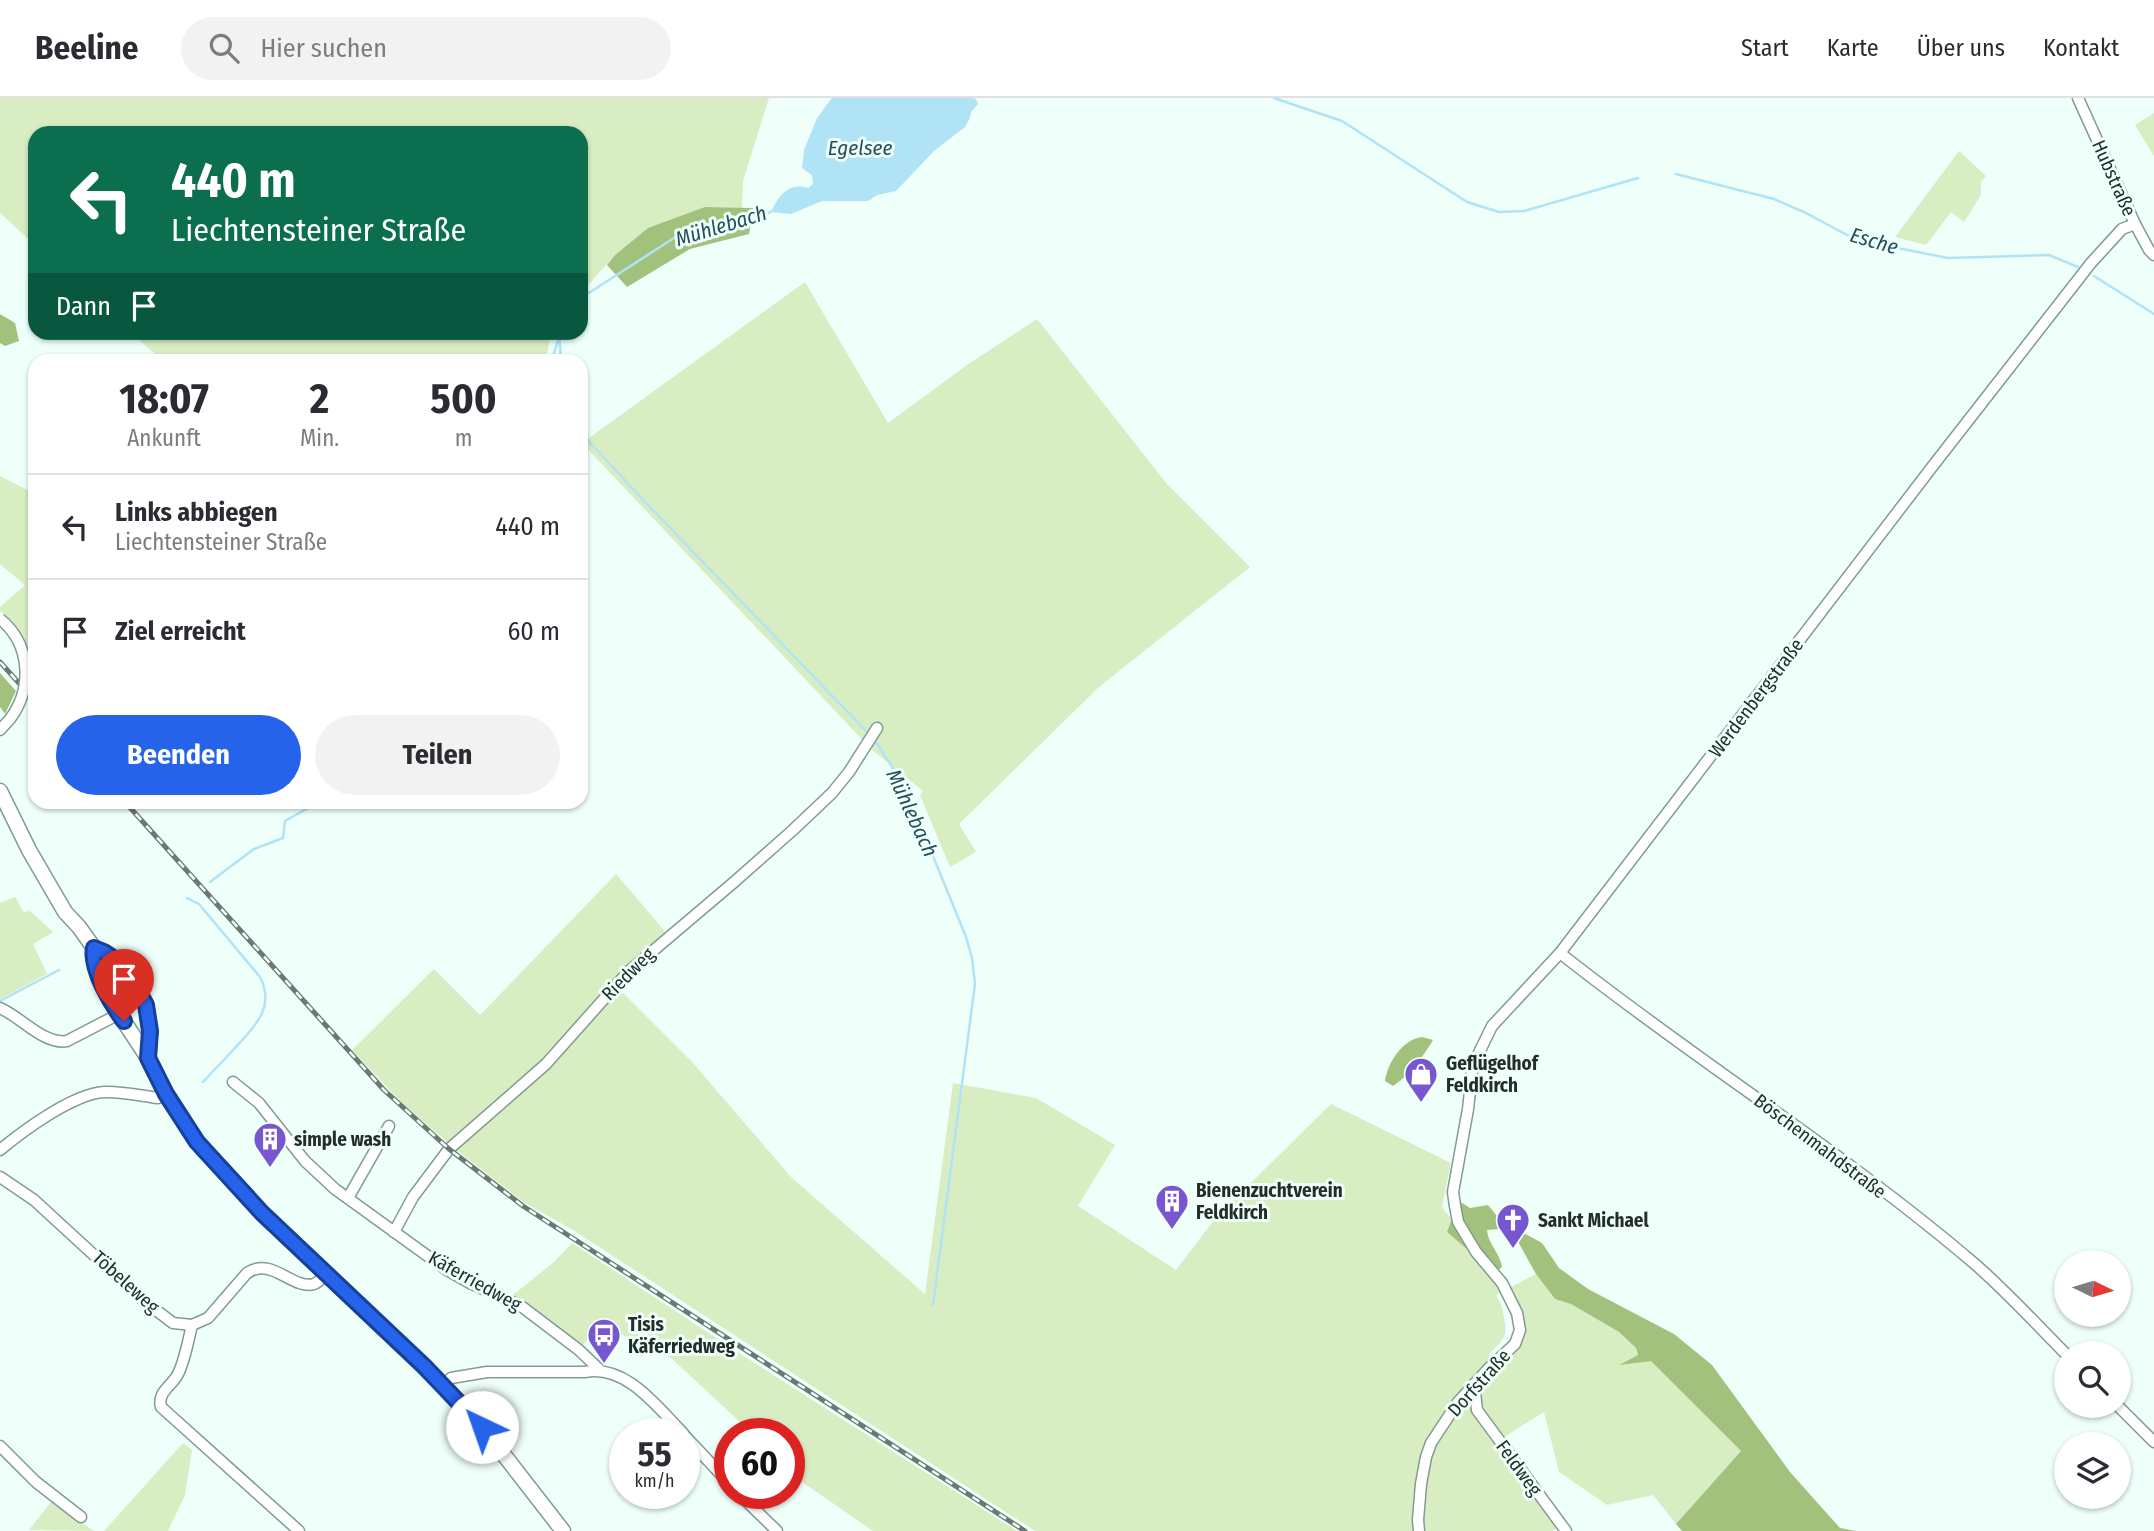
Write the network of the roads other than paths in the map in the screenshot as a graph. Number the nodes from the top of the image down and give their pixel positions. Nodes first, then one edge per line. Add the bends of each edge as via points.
1 (2078, 98) edge
2 (2134, 224) junction
3 (2154, 255) edge
4 (0, 619) edge
5 (0, 730) edge
6 (873, 734) dead end
7 (0, 791) edge
8 (94, 948) junction
9 (1560, 953) junction
10 (0, 1008) edge
11 (119, 1014) junction
12 (148, 1058) junction
13 (233, 1082) dead end
14 (166, 1094) junction
15 (389, 1126) dead end
16 (0, 1150) edge
17 (0, 1177) edge
18 (348, 1198) junction
19 (1455, 1206) joint
20 (394, 1232) junction
21 (327, 1273) junction
22 (192, 1325) junction
23 (2054, 1342) edge
24 (598, 1369) junction
25 (1474, 1384) junction
26 (444, 1385) junction
27 (1458, 1402) junction
28 (1475, 1402) junction
29 (667, 1418) edge
30 (2130, 1418) edge
31 (2154, 1442) edge
32 (0, 1446) edge
33 (700, 1452) edge
34 (714, 1467) edge
35 (754, 1509) edge
36 (81, 1517) dead end
37 (299, 1531) edge
38 (563, 1531) edge
39 (777, 1531) edge
40 (1419, 1531) edge
41 (1566, 1531) edge

1 - 2 street, Hubstraße
2 - 3 street, Hubstraße
2 - 9 street, Werdenbergstraße via 2122,229 2105,247 2058,306
4 - 5 street, bridge via 16,636 25,660 25,685 17,710
6 - 20 street, Riedweg via 832,793 628,972 546,1064 449,1149
7 - 8 main road via 65,912
8 - 11 main road via 97,972
8 - 12 main road via 125,966 146,1005
9 - 19 street, Werdenbergstraße via 1492,1026 1480,1046 1453,1192
9 - 23 street, Böschenmahdstraße via 1964,1255
10 - 11 street via 58,1042
11 - 12 main road
12 - 14 main road
13 - 18 street, Käferriedweg via 259,1103 305,1161
14 - 16 street via 158,1098 101,1092 79,1099
14 - 21 main road via 214,1162
15 - 18 street
17 - 22 street, Töbeleweg via 34,1200 144,1301 173,1323
18 - 20 street, Käferriedweg
19 - 25 street, Dorfstraße via 1458,1222 1476,1252 1502,1283 1520,1330 1515,1344
20 - 24 street, Käferriedweg via 457,1276 521,1306
21 - 22 street via 317,1283 305,1284 255,1268 208,1318
21 - 26 main road
22 - 37 street via 178,1376 162,1394 161,1407
24 - 26 street via 487,1372 451,1378
24 - 29 street via 630,1382
25 - 27 street, Dorfstraße
25 - 28 street, Feldweg
26 - 38 main road
27 - 28 street
27 - 40 street, Dorfstraße via 1426,1457
28 - 41 street, Feldweg
30 - 31 street
32 - 36 street
33 - 34 street
35 - 39 street

